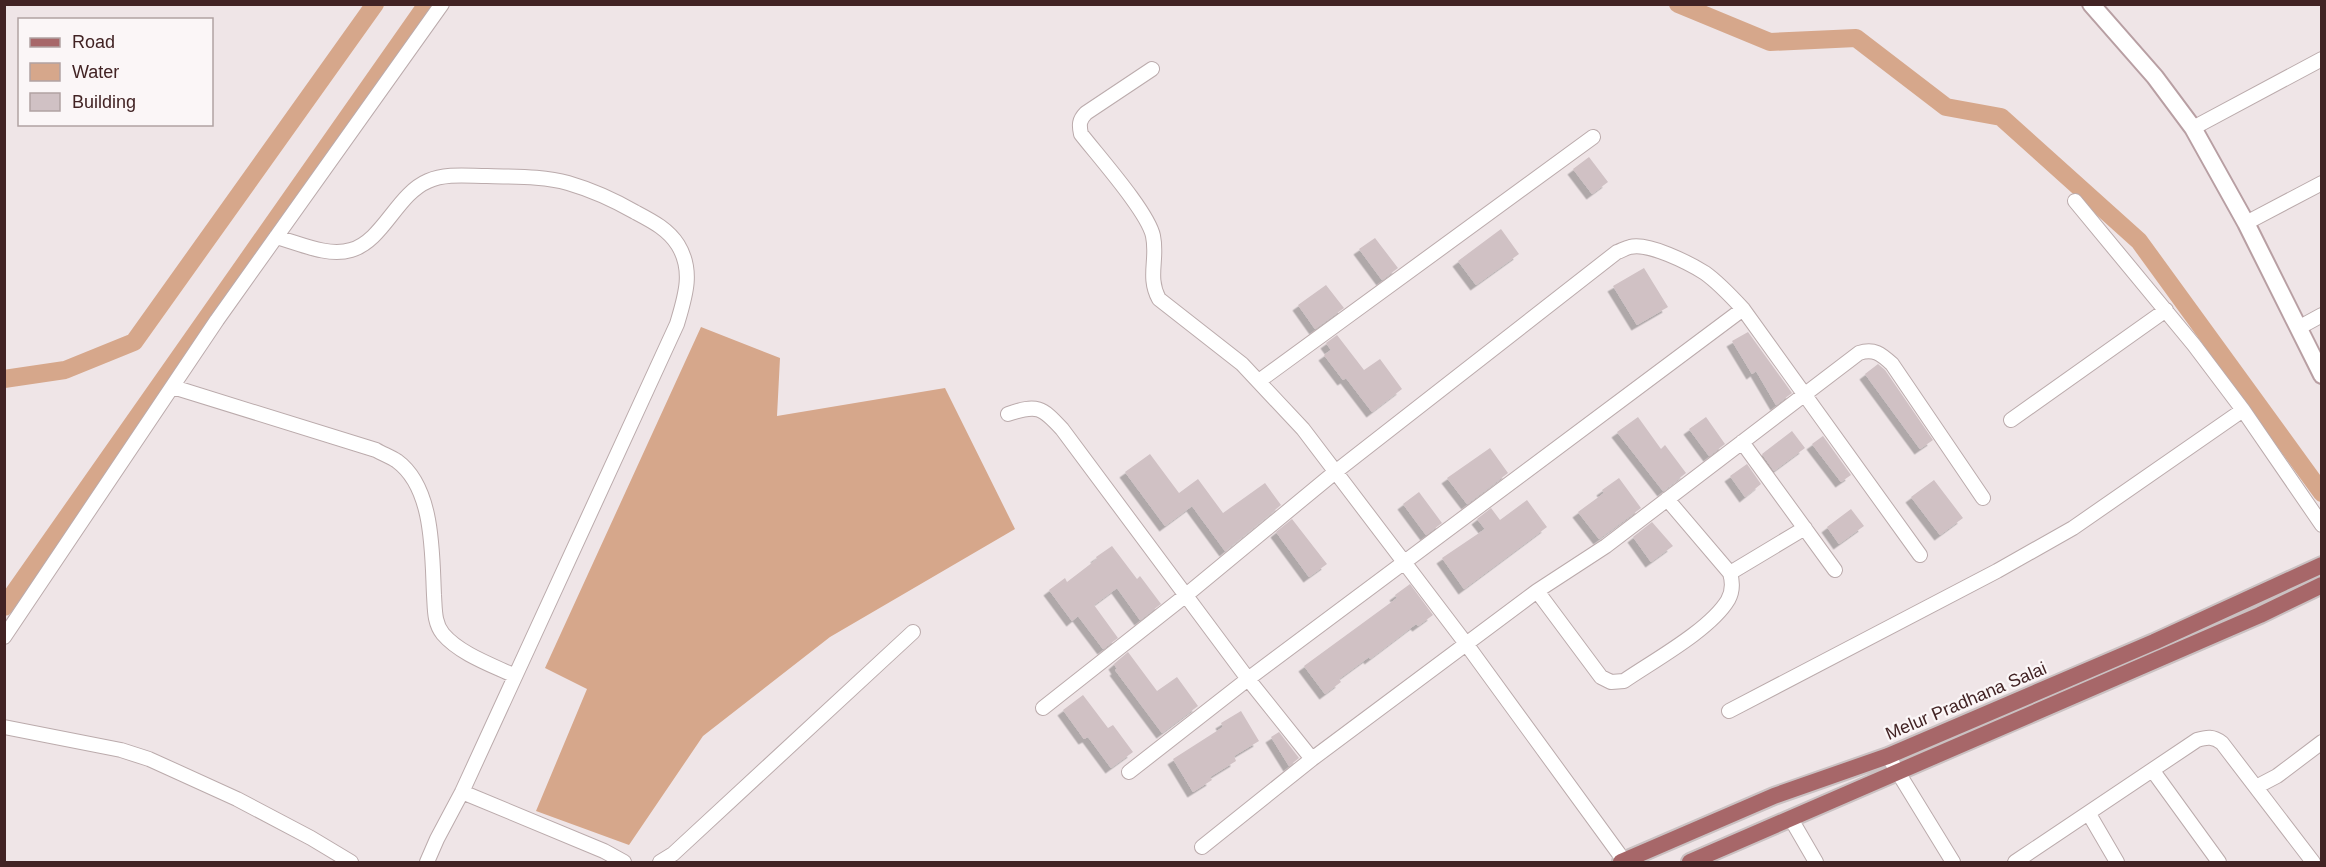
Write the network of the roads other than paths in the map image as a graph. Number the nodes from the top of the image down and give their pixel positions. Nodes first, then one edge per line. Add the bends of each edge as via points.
1 (442, 4) edge
2 (2091, 4) edge
3 (2322, 59) edge
4 (1152, 69) dead end
5 (2193, 128) junction
6 (1593, 137) dead end
7 (2322, 183) edge
8 (2075, 201) dead end
9 (2246, 224) junction
10 (276, 237) junction
11 (1743, 309) junction
12 (2166, 310) junction
13 (2322, 315) edge
14 (2300, 327) junction
15 (2322, 375) edge
16 (1259, 381) junction
17 (173, 387) junction
18 (1805, 395) junction
19 (2243, 410) junction
20 (1008, 414) dead end
21 (2011, 420) dead end
22 (1742, 441) junction
23 (1334, 473) junction
24 (1983, 498) dead end
25 (1668, 499) junction
26 (2322, 525) edge
27 (1805, 528) junction
28 (1920, 555) dead end
29 (1403, 563) junction
30 (2322, 565) edge
31 (1835, 570) dead end
32 (1730, 573) junction
33 (2322, 585) edge
34 (1537, 591) junction
35 (1185, 596) junction
36 (913, 632) dead end
37 (4, 637) edge
38 (1467, 645) junction
39 (515, 676) junction
40 (1248, 679) junction
41 (1043, 708) dead end
42 (1729, 711) dead end
43 (4, 727) edge
44 (2322, 742) edge
45 (1888, 756) junction
46 (1312, 759) junction
47 (2153, 771) junction
48 (1129, 772) dead end
49 (1897, 773) junction
50 (2256, 787) junction
51 (462, 792) junction
52 (2089, 814) junction
53 (1791, 819) junction
54 (1202, 847) dead end
55 (351, 862) edge
56 (427, 862) edge
57 (624, 862) edge
58 (660, 862) edge
59 (1623, 862) edge
60 (1690, 862) edge
61 (1816, 862) edge
62 (1953, 862) edge
63 (2019, 862) edge
64 (2117, 862) edge
65 (2218, 862) edge
66 (2313, 862) edge

1 - 10 street
2 - 5 main road via 2155,77
3 - 5 street
4 - 16 street via 1086,113 1079,125 1081,134 1144,216 1153,234 1153,288 1159,299
5 - 9 main road
6 - 16 street
7 - 9 street
8 - 12 street
9 - 14 main road
10 - 17 street
10 - 39 street via 327,252 349,251 362,246 407,196 428,181 450,175 567,183 607,197 662,227 678,245 686,264 688,287 677,324
11 - 18 street
11 - 23 street via 1703,272 1648,247 1631,246 1617,252
11 - 29 street
12 - 19 street
12 - 21 street
13 - 14 street
14 - 15 main road
16 - 23 street via 1303,429
17 - 37 street
17 - 39 street via 376,450 397,461 422,496 432,537 435,618 442,633 455,645
18 - 22 street
18 - 24 street via 1859,353 1880,353 1892,364
18 - 28 street
19 - 26 street
19 - 42 street via 2073,528
20 - 35 street via 1028,407 1047,413
22 - 25 street
22 - 27 street
23 - 29 street
23 - 35 street
25 - 32 street
25 - 34 street
27 - 31 street
27 - 32 street
29 - 38 street
29 - 40 street
30 - 45 main road, Melur Pradhana Salai
32 - 34 street via 1732,590 1719,612 1617,683 1601,677
33 - 49 main road, Melur Pradhana Salai
34 - 38 street
35 - 40 street
35 - 41 street
36 - 58 street
38 - 46 street
38 - 59 street
39 - 51 street
40 - 46 street
40 - 48 street
43 - 55 street via 149,759 237,799
44 - 50 street
45 - 49 street
45 - 59 main road, Melur Pradhana Salai via 1774,796
46 - 54 street
47 - 50 street via 2197,740 2215,738
47 - 52 street
47 - 65 street
49 - 53 main road, Melur Pradhana Salai
49 - 62 street
50 - 66 street
51 - 56 street
51 - 57 street
52 - 63 street
52 - 64 street
53 - 60 main road, Melur Pradhana Salai
53 - 61 street

